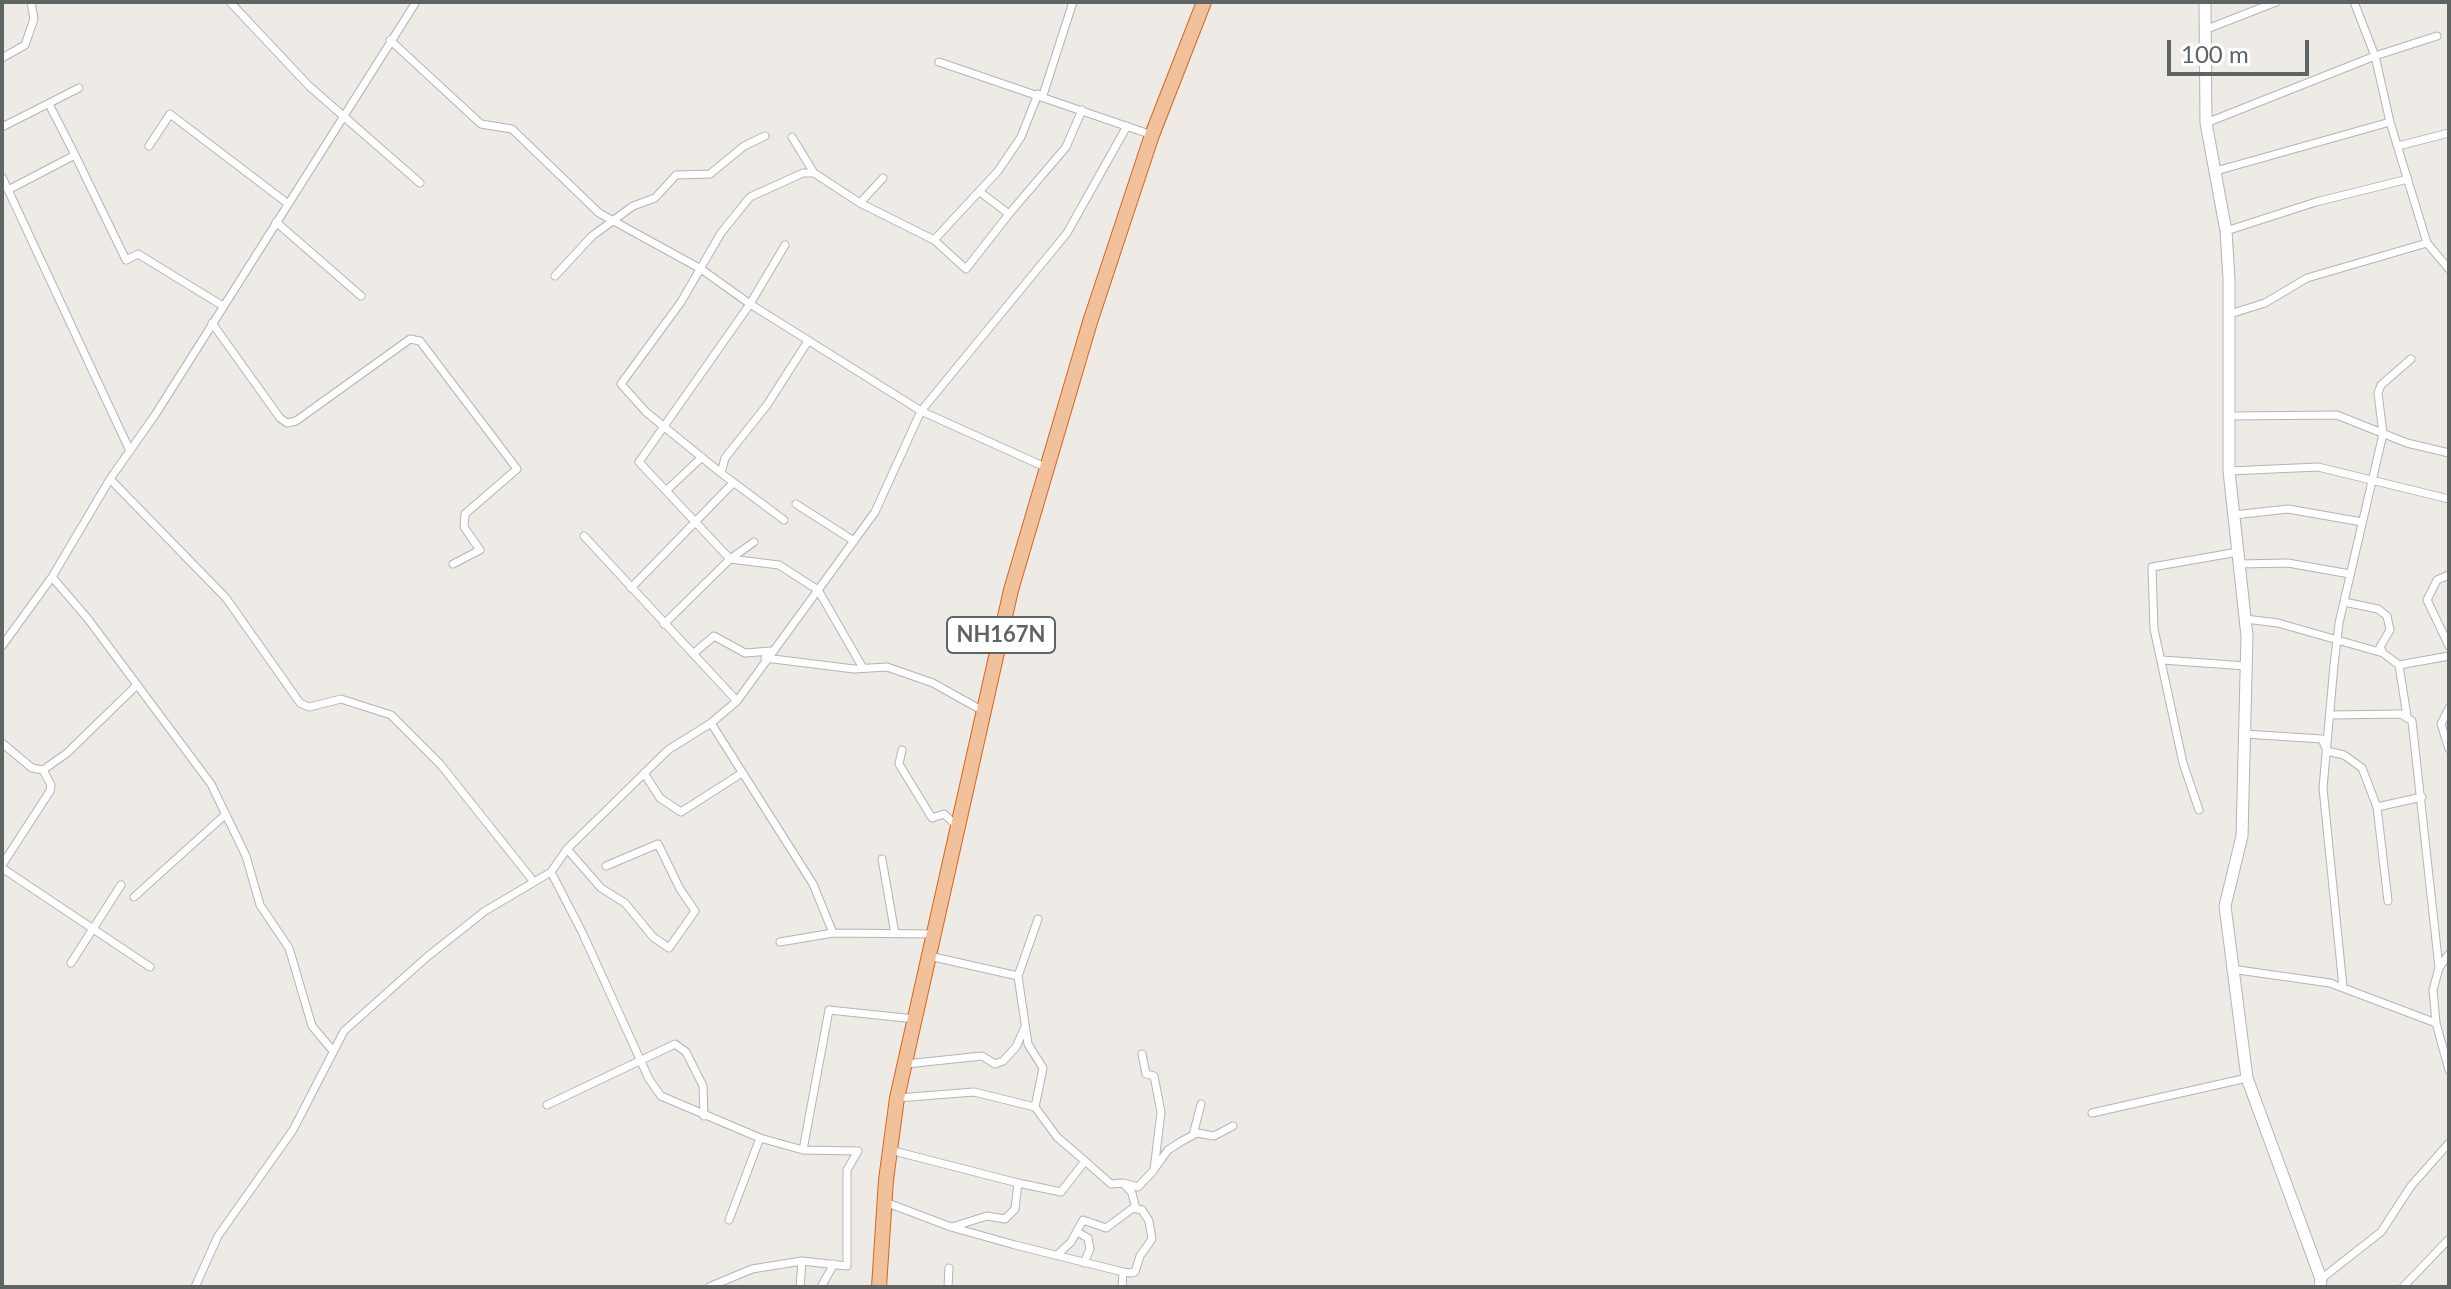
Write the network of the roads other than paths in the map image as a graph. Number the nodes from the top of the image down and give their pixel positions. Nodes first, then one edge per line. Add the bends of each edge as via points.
1 (31, 2) edge
2 (230, 2) edge
3 (416, 2) edge
4 (1073, 2) edge
5 (1204, 2) edge
6 (2205, 2) edge
7 (2276, 2) edge
8 (2354, 2) edge
9 (2207, 29) junction
10 (2437, 36) dead end
11 (390, 40) junction
12 (2375, 56) junction
13 (2, 58) edge
14 (939, 62) dead end
15 (79, 88) dead end
16 (1040, 94) junction
17 (49, 104) junction
18 (1082, 110) junction
19 (341, 116) junction
20 (2390, 122) junction
21 (2206, 123) junction
22 (1127, 126) junction
23 (2, 127) edge
24 (2449, 133) edge
25 (1152, 135) junction
26 (765, 136) dead end
27 (792, 137) dead end
28 (149, 146) dead end
29 (2398, 146) junction
30 (75, 155) junction
31 (2216, 171) junction
32 (814, 173) junction
33 (2, 177) edge
34 (883, 178) dead end
35 (2408, 179) junction
36 (420, 183) dead end
37 (8, 190) junction
38 (980, 192) junction
39 (287, 203) junction
40 (860, 203) junction
41 (1009, 214) junction
42 (276, 222) junction
43 (614, 222) junction
44 (2226, 231) junction
45 (934, 240) junction
46 (2427, 243) junction
47 (785, 245) dead end
48 (701, 269) junction
49 (2449, 269) edge
50 (555, 276) dead end
51 (361, 296) dead end
52 (750, 304) junction
53 (223, 306) junction
54 (2230, 314) junction
55 (212, 323) junction
56 (808, 341) junction
57 (2411, 359) dead end
58 (921, 411) junction
59 (2230, 416) junction
60 (663, 426) junction
61 (2383, 434) junction
62 (130, 451) junction
63 (2449, 453) edge
64 (702, 457) junction
65 (1045, 467) junction
66 (2229, 471) junction
67 (721, 473) junction
68 (110, 479) junction
69 (2373, 479) junction
70 (733, 483) junction
71 (667, 490) junction
72 (2449, 499) edge
73 (796, 504) dead end
74 (2234, 515) junction
75 (784, 520) dead end
76 (2362, 522) junction
77 (696, 523) junction
78 (584, 536) dead end
79 (854, 541) junction
80 (754, 542) dead end
81 (2239, 558) junction
82 (730, 559) junction
83 (453, 564) dead end
84 (2350, 574) junction
85 (2449, 575) edge
86 (52, 577) junction
87 (631, 588) junction
88 (818, 590) junction
89 (2344, 602) junction
90 (2245, 619) junction
91 (664, 624) junction
92 (2, 625) edge
93 (11, 631) junction
94 (2337, 638) junction
95 (2, 646) edge
96 (2449, 646) edge
97 (2383, 653) junction
98 (693, 654) junction
99 (768, 654) junction
100 (2449, 656) edge
101 (2162, 660) junction
102 (2399, 665) junction
103 (2246, 666) junction
104 (863, 668) junction
105 (137, 685) junction
106 (737, 701) junction
107 (2449, 708) edge
108 (985, 712) junction
109 (2330, 715) junction
110 (2407, 716) junction
111 (711, 723) junction
112 (2245, 734) junction
113 (2, 743) edge
114 (2449, 749) edge
115 (902, 750) dead end
116 (2327, 751) junction
117 (43, 770) junction
118 (644, 773) junction
119 (742, 773) junction
120 (2422, 797) junction
121 (2377, 807) junction
122 (2199, 810) dead end
123 (226, 814) junction
124 (958, 827) junction
125 (567, 849) junction
126 (882, 859) dead end
127 (2, 866) edge
128 (606, 866) dead end
129 (551, 872) junction
130 (534, 882) junction
131 (121, 885) dead end
132 (134, 897) dead end
133 (2388, 901) dead end
134 (1038, 919) dead end
135 (94, 930) junction
136 (833, 933) junction
137 (895, 934) junction
138 (935, 934) junction
139 (780, 942) dead end
140 (2449, 954) edge
141 (929, 956) junction
142 (71, 963) dead end
143 (150, 967) dead end
144 (2439, 968) junction
145 (2231, 969) junction
146 (1018, 976) junction
147 (2343, 987) junction
148 (915, 1019) junction
149 (2436, 1023) junction
150 (1025, 1027) junction
151 (333, 1051) junction
152 (1142, 1054) dead end
153 (640, 1060) junction
154 (906, 1064) junction
155 (2449, 1070) edge
156 (2247, 1078) junction
157 (897, 1098) junction
158 (1201, 1104) dead end
159 (547, 1105) dead end
160 (1035, 1107) junction
161 (2092, 1113) dead end
162 (704, 1116) junction
163 (1233, 1126) dead end
164 (1193, 1135) junction
165 (760, 1138) junction
166 (2449, 1143) edge
167 (803, 1150) junction
168 (890, 1150) junction
169 (1085, 1161) junction
170 (1154, 1170) junction
171 (1018, 1183) junction
172 (1123, 1183) junction
173 (884, 1202) junction
174 (1136, 1209) junction
175 (729, 1220) dead end
176 (951, 1227) junction
177 (1077, 1232) junction
178 (2449, 1239) edge
179 (1057, 1255) junction
180 (802, 1261) junction
181 (1084, 1263) junction
182 (834, 1264) junction
183 (949, 1268) dead end
184 (1123, 1272) junction
185 (2320, 1283) edge
186 (195, 1287) edge
187 (709, 1287) edge
188 (800, 1287) edge
189 (821, 1287) edge
190 (879, 1287) edge
191 (948, 1287) edge
192 (1122, 1287) edge
193 (2403, 1287) edge

1 - 13 street via 34,19 25,45
2 - 19 street
3 - 11 street
4 - 16 street
5 - 25 highway, NH167N
6 - 9 street
7 - 9 street
8 - 12 street
9 - 21 street
10 - 12 street
11 - 19 street
11 - 43 street via 481,124 512,129
12 - 20 street
12 - 21 street
14 - 16 street
15 - 17 street
16 - 18 street
16 - 38 street via 1021,137
17 - 23 street
17 - 30 street
18 - 22 street
18 - 41 street via 1066,147
19 - 36 street
19 - 39 street
20 - 29 street
20 - 31 street
21 - 31 street
22 - 25 street
22 - 58 street via 1067,233
24 - 29 street
25 - 65 highway, NH167N
26 - 43 street via 710,174 676,175 655,198 633,206
27 - 32 street
28 - 39 street via 170,114
29 - 35 street
30 - 37 street
30 - 53 street via 126,260 138,254
31 - 44 street
32 - 40 street
32 - 48 street via 750,197
33 - 37 street
34 - 40 street
35 - 44 street
35 - 46 street
37 - 62 street
38 - 41 street
38 - 45 street
39 - 42 street
40 - 45 street
41 - 45 street via 966,269
42 - 51 street
42 - 53 street
43 - 48 street
43 - 50 street via 592,236
44 - 54 street
46 - 49 street
46 - 54 street via 2307,278 2265,303
47 - 52 street
48 - 52 street
48 - 60 street via 621,384
52 - 56 street
52 - 60 street
53 - 55 street
54 - 59 street
55 - 62 street
55 - 83 street via 287,423 410,339 420,341 517,469 465,514 464,527 480,550
56 - 58 street
56 - 67 street via 725,458
57 - 61 street via 2378,393
58 - 65 street
58 - 79 street via 875,512
59 - 61 street via 2337,415
59 - 66 street
60 - 64 street
60 - 71 street via 639,462
61 - 63 street
61 - 69 street
62 - 68 street
64 - 67 street
64 - 71 street
65 - 108 highway, NH167N
66 - 69 street via 2298,466
66 - 74 street
67 - 70 street
68 - 86 street
68 - 130 street via 226,598 300,703 309,707 348,700 391,715 440,764
69 - 72 street
69 - 76 street
70 - 75 street
70 - 77 street
71 - 77 street
73 - 79 street
74 - 76 street via 2288,509
74 - 81 street
76 - 84 street
77 - 82 street
77 - 87 street
78 - 87 street
79 - 88 street
80 - 82 street
81 - 84 street
81 - 90 street
81 - 101 street via 2152,567 2154,629
82 - 88 street via 779,565
82 - 91 street
84 - 89 street
85 - 96 street via 2437,580 2427,600
86 - 93 street
86 - 105 street
87 - 91 street
88 - 99 street
88 - 104 street
89 - 94 street
89 - 97 street via 2387,616 2390,630 2382,640
90 - 94 street
90 - 103 street
91 - 98 street
92 - 93 street
93 - 95 street
94 - 97 street
94 - 109 street
97 - 102 street
98 - 99 street via 714,636 745,653
98 - 106 street
99 - 104 street
99 - 106 street
100 - 102 street
101 - 103 street
101 - 122 street via 2183,763
102 - 110 street
103 - 112 street
104 - 108 street via 887,667 933,683
105 - 117 street
105 - 123 street via 211,784
106 - 111 street
107 - 114 street via 2441,724
108 - 124 highway, NH167N
109 - 110 street
109 - 116 street
110 - 120 street via 2415,729
111 - 118 street via 668,750
111 - 119 street
112 - 116 street via 2322,739
112 - 145 street via 2242,836 2225,906
113 - 117 street via 32,768
115 - 124 street via 899,764 932,818 944,814
116 - 121 street via 2362,768
116 - 147 street via 2324,827
117 - 127 street via 50,791
118 - 119 street via 660,798 681,812
118 - 125 street
119 - 136 street via 813,884
120 - 121 street
120 - 144 street
121 - 133 street
123 - 132 street
123 - 151 street via 246,856 260,905 289,948 312,1026
124 - 138 highway, NH167N
125 - 128 street via 601,888 625,903 669,948 695,911 658,844
125 - 129 street
126 - 137 street
127 - 135 street
129 - 130 street
129 - 153 street
130 - 151 street via 485,911 427,957 344,1031
131 - 135 street
134 - 146 street
135 - 142 street
135 - 143 street
136 - 137 street
136 - 139 street
137 - 138 street
138 - 141 highway, NH167N
140 - 144 street
141 - 146 street
141 - 148 highway, NH167N
144 - 149 street via 2433,990
145 - 147 street via 2289,974
145 - 156 street
146 - 150 street
147 - 149 street
148 - 154 highway, NH167N
148 - 167 street via 829,1010
149 - 155 street
150 - 154 street via 1016,1047 995,1064 982,1056
150 - 160 street via 1028,1044 1043,1068
151 - 186 street via 293,1130 218,1236
152 - 170 street via 1146,1074 1154,1076 1161,1112
153 - 159 street
153 - 162 street via 661,1096
153 - 162 street via 675,1044 682,1046 703,1086
154 - 157 highway, NH167N
156 - 161 street
156 - 185 street
157 - 160 street via 974,1092
157 - 168 highway, NH167N
158 - 164 street
160 - 169 street via 1057,1137
162 - 165 street
163 - 164 street via 1214,1136
164 - 170 street via 1168,1150
165 - 167 street
165 - 175 street
166 - 185 street via 2411,1186 2381,1232
167 - 182 street via 858,1151 847,1170 847,1266
168 - 171 street
168 - 173 highway, NH167N
169 - 171 street via 1061,1192
169 - 172 street via 1111,1184
170 - 172 street via 1138,1187
171 - 176 street via 1015,1209 1005,1219 987,1216
172 - 174 street
173 - 176 street
173 - 190 highway, NH167N
174 - 177 street via 1106,1228 1083,1220
174 - 184 street via 1149,1221 1152,1239 1135,1272
176 - 179 street
177 - 179 street
177 - 181 street via 1088,1238
178 - 193 street
179 - 181 street
180 - 182 street
180 - 187 street via 752,1269
180 - 188 street
181 - 184 street
182 - 189 street
183 - 191 street
184 - 192 street

